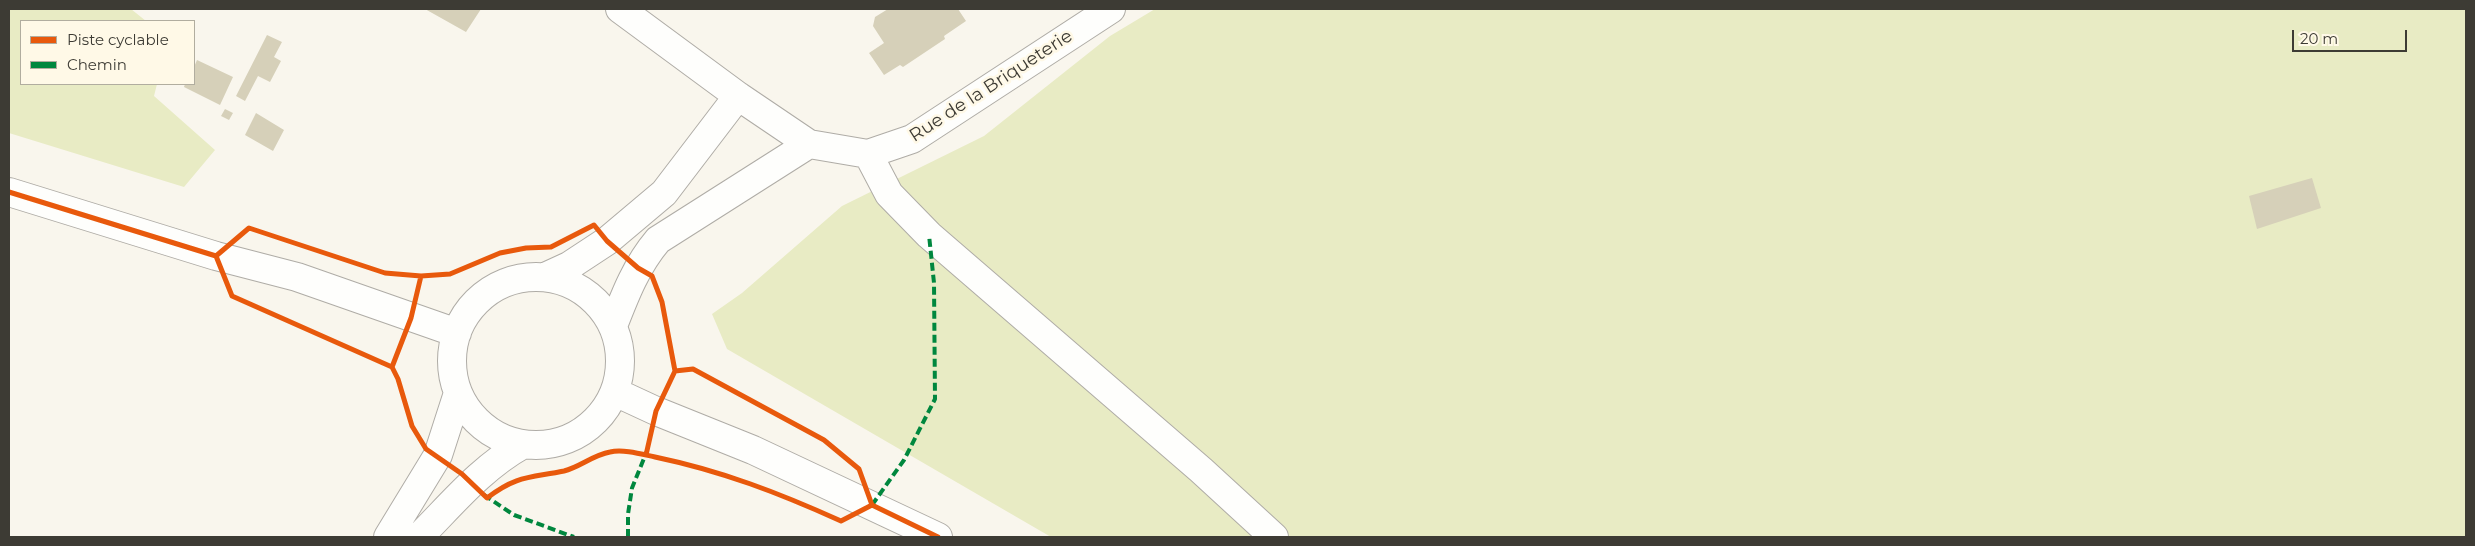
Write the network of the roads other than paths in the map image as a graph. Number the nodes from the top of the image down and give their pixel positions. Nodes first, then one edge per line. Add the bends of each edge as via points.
1 (620, 9) edge
2 (1111, 9) edge
3 (738, 96) junction
4 (808, 144) junction
5 (868, 154) junction
6 (9, 192) edge
7 (545, 276) junction
8 (613, 326) junction
9 (456, 333) junction
10 (615, 392) junction
11 (458, 393) junction
12 (522, 445) junction
13 (388, 537) edge
14 (419, 537) edge
15 (938, 537) edge
16 (1274, 537) edge

1 - 3 street
2 - 5 street, Rue de la Briqueterie via 912,139
3 - 4 street
3 - 7 street via 664,193 606,241 570,266
4 - 5 street
4 - 8 street via 658,240 628,286
5 - 16 street via 889,194 929,235
6 - 9 street via 216,256 297,277
7 - 8 street via 586,292 602,308
7 - 9 street via 523,278 494,288 467,313
8 - 10 street via 621,359
9 - 11 street via 451,363
10 - 12 street via 604,412 588,429 567,440 545,446
10 - 15 street via 753,450
11 - 12 street via 465,408 490,432
11 - 13 street via 438,455
12 - 14 street via 499,458 471,482

